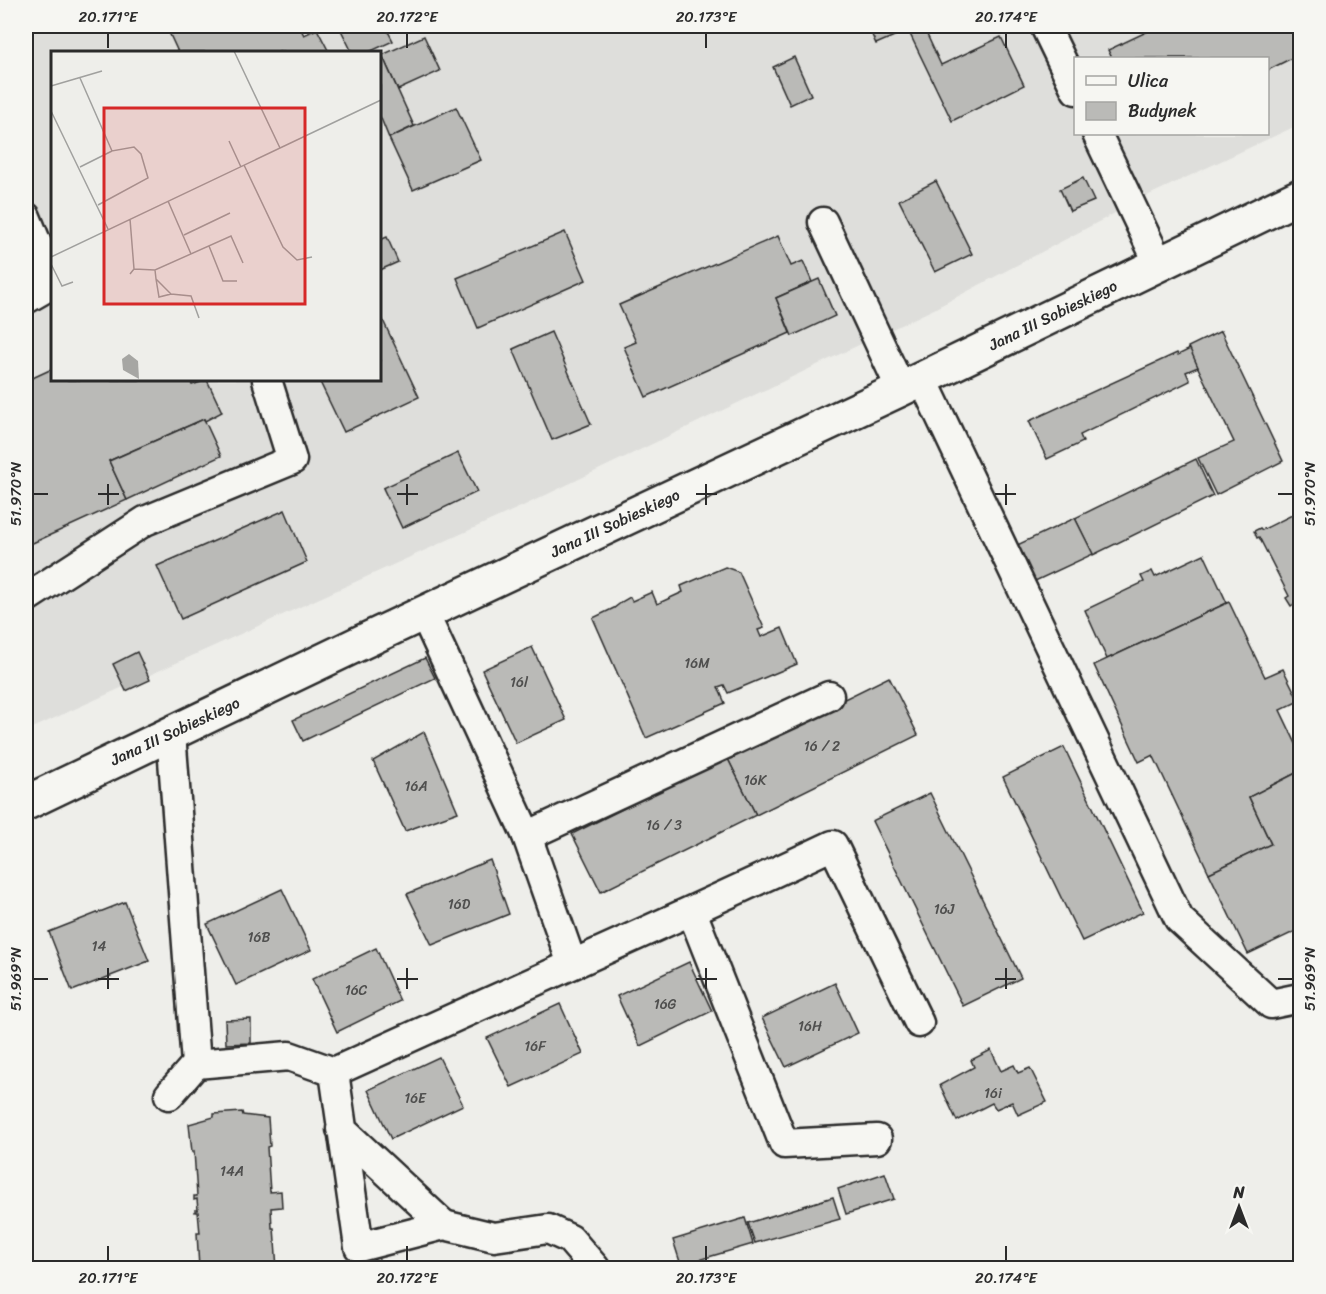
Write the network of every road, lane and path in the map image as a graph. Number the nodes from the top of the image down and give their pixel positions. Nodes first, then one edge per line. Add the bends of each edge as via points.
1 (1045, 26) edge
2 (1074, 86) edge
3 (1096, 135) edge
4 (1300, 196) edge
5 (26, 217) edge
6 (823, 222) dead end
7 (1159, 264) junction
8 (51, 280) edge
9 (51, 283) edge
10 (26, 299) edge
11 (267, 381) edge
12 (912, 384) junction
13 (26, 598) edge
14 (424, 613) junction
15 (829, 696) dead end
16 (171, 734) junction
17 (26, 800) edge
18 (527, 836) junction
19 (692, 912) junction
20 (572, 964) junction
21 (1300, 998) edge
22 (919, 1023) dead end
23 (196, 1064) junction
24 (334, 1071) junction
25 (169, 1095) dead end
26 (341, 1129) junction
27 (877, 1139) dead end
28 (444, 1225) junction
29 (595, 1269) edge

1 - 2 lane
3 - 7 lane
4 - 7 main road, Jana III Sobieskiego
5 - 8 lane
6 - 12 lane
7 - 12 main road, Jana III Sobieskiego
9 - 10 lane
11 - 13 lane via 291,460 145,521
12 - 14 main road, Jana III Sobieskiego
12 - 21 lane via 1179,919 1271,1004
14 - 16 main road, Jana III Sobieskiego
14 - 18 lane
15 - 18 lane
16 - 17 main road, Jana III Sobieskiego
16 - 23 lane
18 - 20 lane
19 - 20 lane
19 - 22 lane via 833,845
19 - 27 lane via 784,1144
20 - 24 lane
23 - 24 lane via 289,1056
23 - 25 lane
24 - 26 lane
26 - 28 lane
26 - 28 lane via 359,1247
28 - 29 lane via 494,1237 548,1229 570,1239

